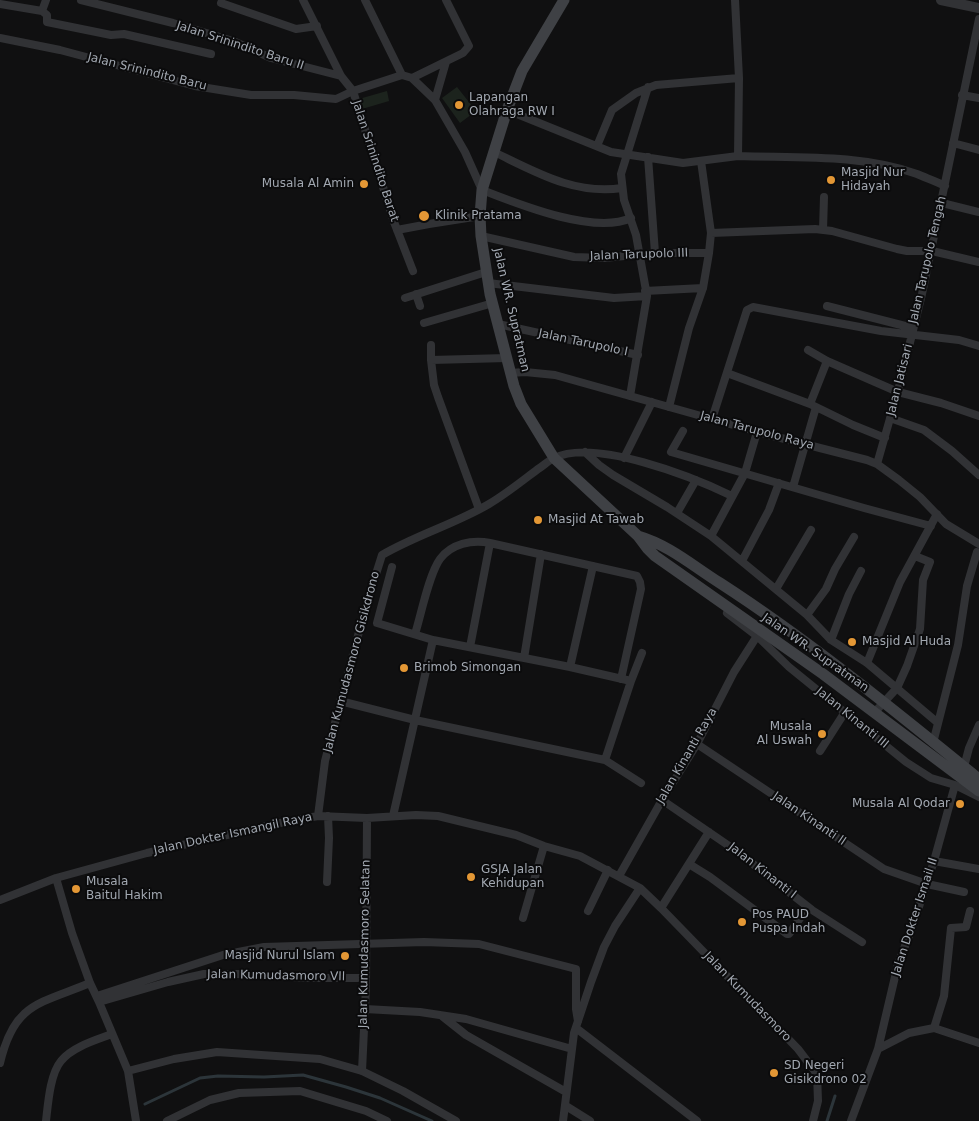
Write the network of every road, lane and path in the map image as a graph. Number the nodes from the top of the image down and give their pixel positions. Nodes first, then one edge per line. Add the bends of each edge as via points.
1 (46, 0) edge
2 (81, 0) edge
3 (303, 0) edge
4 (365, 0) edge
5 (446, 0) edge
6 (564, 0) edge
7 (735, 0) edge
8 (941, 0) edge
9 (98, 2) edge
10 (221, 3) dead end
11 (0, 4) edge
12 (979, 8) edge
13 (42, 11) junction
14 (979, 19) edge
15 (317, 26) junction
16 (0, 38) edge
17 (211, 54) dead end
18 (446, 62) junction
19 (341, 76) junction
20 (402, 76) junction
21 (412, 78) junction
22 (739, 78) junction
23 (648, 88) junction
24 (353, 91) junction
25 (962, 95) junction
26 (979, 98) edge
27 (435, 100) junction
28 (508, 110) junction
29 (953, 143) junction
30 (597, 146) junction
31 (979, 150) edge
32 (494, 152) junction
33 (628, 154) junction
34 (738, 156) junction
35 (648, 157) junction
36 (701, 161) junction
37 (945, 186) junction
38 (622, 188) junction
39 (482, 190) junction
40 (824, 197) dead end
41 (942, 202) junction
42 (979, 212) edge
43 (480, 216) junction
44 (630, 218) junction
45 (398, 230) junction
46 (823, 230) junction
47 (711, 233) junction
48 (481, 236) junction
49 (932, 251) junction
50 (655, 253) junction
51 (709, 253) junction
52 (639, 254) junction
53 (979, 262) edge
54 (413, 271) dead end
55 (487, 277) junction
56 (703, 288) junction
57 (416, 294) junction
58 (646, 294) junction
59 (404, 298) dead end
60 (493, 303) junction
61 (420, 306) dead end
62 (827, 306) dead end
63 (424, 323) dead end
64 (498, 324) junction
65 (912, 331) junction
66 (431, 346) dead end
67 (979, 346) edge
68 (808, 350) dead end
69 (638, 355) junction
70 (507, 358) junction
71 (431, 360) junction
72 (827, 360) junction
73 (510, 373) junction
74 (727, 373) junction
75 (898, 392) junction
76 (630, 396) junction
77 (652, 402) junction
78 (813, 405) junction
79 (669, 407) junction
80 (979, 416) edge
81 (890, 418) junction
82 (712, 419) junction
83 (683, 430) dead end
84 (757, 432) junction
85 (885, 438) junction
86 (804, 444) junction
87 (585, 452) junction
88 (554, 458) junction
89 (624, 458) junction
90 (877, 464) junction
91 (746, 473) junction
92 (979, 475) edge
93 (696, 480) junction
94 (779, 483) junction
95 (793, 487) junction
96 (732, 496) junction
97 (479, 509) junction
98 (677, 513) junction
99 (937, 514) junction
100 (931, 526) junction
101 (811, 530) dead end
102 (638, 536) junction
103 (711, 536) junction
104 (854, 537) dead end
105 (490, 543) junction
106 (978, 548) edge
107 (541, 554) junction
108 (656, 556) junction
109 (914, 556) junction
110 (742, 561) junction
111 (593, 566) junction
112 (392, 567) dead end
113 (861, 571) dead end
114 (776, 589) junction
115 (807, 615) junction
116 (362, 619) junction
117 (377, 623) junction
118 (415, 634) junction
119 (757, 636) junction
120 (433, 640) junction
121 (831, 640) junction
122 (470, 647) junction
123 (642, 653) dead end
124 (524, 658) junction
125 (867, 663) junction
126 (570, 667) junction
127 (622, 679) junction
128 (631, 681) junction
129 (897, 688) junction
130 (340, 701) junction
131 (884, 701) junction
132 (845, 712) junction
133 (874, 713) junction
134 (415, 720) junction
135 (938, 722) junction
136 (979, 725) edge
137 (933, 743) junction
138 (697, 744) junction
139 (820, 751) dead end
140 (605, 760) junction
141 (964, 767) junction
142 (979, 779) edge
143 (642, 782) dead end
144 (955, 785) junction
145 (979, 791) edge
146 (979, 797) edge
147 (662, 800) junction
148 (318, 816) junction
149 (328, 816) junction
150 (394, 816) junction
151 (366, 818) junction
152 (709, 832) junction
153 (544, 846) junction
154 (934, 861) junction
155 (688, 864) junction
156 (979, 869) edge
157 (608, 870) junction
158 (619, 876) junction
159 (56, 878) junction
160 (326, 882) dead end
161 (927, 884) junction
162 (640, 888) junction
163 (964, 892) dead end
164 (0, 900) edge
165 (808, 907) junction
166 (661, 908) junction
167 (588, 911) dead end
168 (970, 911) dead end
169 (523, 918) dead end
170 (862, 942) dead end
171 (366, 945) junction
172 (365, 978) junction
173 (90, 983) junction
174 (98, 999) junction
175 (365, 1009) junction
176 (442, 1015) junction
177 (577, 1024) junction
178 (934, 1028) junction
179 (112, 1034) junction
180 (979, 1043) edge
181 (572, 1049) junction
182 (878, 1049) junction
183 (0, 1063) edge
184 (128, 1071) junction
185 (362, 1071) junction
186 (566, 1092) junction
187 (566, 1106) junction
188 (46, 1121) edge
189 (136, 1121) edge
190 (168, 1121) edge
191 (387, 1121) edge
192 (456, 1121) edge
193 (563, 1121) edge
194 (590, 1121) edge
195 (697, 1121) edge
196 (813, 1121) edge
197 (851, 1121) edge

1 - 13 street
2 - 9 street, Jalan Srinindito Baru II
3 - 15 street
4 - 20 street
5 - 18 street via 469,46 463,54
6 - 28 main road, Jalan WR. Supratman via 522,71
7 - 22 street
8 - 12 street
9 - 19 street, Jalan Srinindito Baru II via 108,8 173,23 233,42 270,58
10 - 15 street via 296,29
11 - 13 street
13 - 17 street via 47,14 47,22 112,35 124,34
14 - 25 street, Jalan Tarupolo Tengah
15 - 19 street
16 - 24 street, Jalan Srinindito Baru via 60,50 195,86 242,93 336,99
18 - 21 street
18 - 27 street
19 - 24 street
20 - 21 street
20 - 24 street, Jalan Srinindito Baru
21 - 27 street
22 - 23 street
22 - 34 street
23 - 30 street via 612,110
23 - 33 street
24 - 45 street, Jalan Srinindito Barat
25 - 26 street
25 - 29 street, Jalan Tarupolo Tengah
27 - 39 street via 465,152
28 - 30 street, Jalan Tarupolo Tengah
28 - 32 main road, Jalan WR. Supratman
29 - 31 street
29 - 37 street, Jalan Tarupolo Tengah
30 - 33 street, Jalan Tarupolo Tengah
32 - 38 street via 571,186 598,190
32 - 39 main road, Jalan WR. Supratman
33 - 35 street, Jalan Tarupolo Tengah
33 - 38 street via 622,168
34 - 36 street, Jalan Tarupolo Tengah
34 - 37 street, Jalan Tarupolo Tengah via 876,163
35 - 36 street, Jalan Tarupolo Tengah via 683,163
35 - 50 street
36 - 47 street
37 - 41 street, Jalan Tarupolo Tengah
38 - 44 street
39 - 43 main road, Jalan WR. Supratman
39 - 44 street via 572,220 604,223
40 - 46 street
41 - 42 street
41 - 49 street, Jalan Tarupolo Tengah
43 - 45 street, Jalan Srinindito Barat
43 - 48 main road, Jalan WR. Supratman
44 - 52 street
45 - 54 street, Jalan Srinindito Barat
46 - 47 street
46 - 49 street via 907,252
47 - 51 street
48 - 52 street, Jalan Tarupolo III via 574,257
48 - 55 main road, Jalan WR. Supratman
49 - 53 street
49 - 65 street, Jalan Tarupolo Tengah
50 - 51 street, Jalan Tarupolo III
50 - 52 street, Jalan Tarupolo III
51 - 56 street
52 - 58 street
55 - 57 street
55 - 58 street via 614,298
55 - 60 main road, Jalan WR. Supratman
56 - 58 street
56 - 79 street
57 - 59 street
57 - 61 street
58 - 69 street
60 - 63 street
60 - 64 main road, Jalan WR. Supratman
62 - 65 street
64 - 69 street, Jalan Tarupolo I
64 - 70 main road, Jalan WR. Supratman
65 - 67 street, Jalan Jatisari
65 - 74 street via 881,331 753,307 747,310
65 - 75 street, Jalan Jatisari
66 - 71 street
68 - 72 street
69 - 76 street
70 - 71 street
70 - 73 main road, Jalan WR. Supratman
71 - 97 street via 434,385
72 - 75 street
72 - 78 street
73 - 76 street, Jalan Tarupolo Raya via 555,375
73 - 88 main road, Jalan WR. Supratman via 521,404
74 - 78 street
74 - 82 street
75 - 80 street
75 - 81 street, Jalan Jatisari
76 - 77 street, Jalan Tarupolo Raya
77 - 79 street, Jalan Tarupolo Raya
77 - 89 street
78 - 85 street
78 - 86 street
79 - 82 street, Jalan Tarupolo Raya
81 - 85 street, Jalan Jatisari
81 - 92 street via 924,430
82 - 84 street, Jalan Tarupolo Raya
83 - 91 street via 671,452
84 - 86 street, Jalan Tarupolo Raya
84 - 91 street
85 - 90 street, Jalan Jatisari
86 - 90 street, Jalan Tarupolo Raya
86 - 95 street
87 - 88 street
87 - 89 street
87 - 98 street via 613,475
88 - 97 street, Jalan Kumudasmoro Gisikdrono
88 - 102 main road, Jalan WR. Supratman
89 - 93 street
90 - 99 street, Jalan Tarupolo Raya via 920,496
91 - 94 street
91 - 96 street
93 - 96 street
93 - 98 street
94 - 95 street
94 - 110 street via 769,510
95 - 100 street
96 - 103 street
97 - 116 street, Jalan Kumudasmoro Gisikdrono via 382,555
98 - 103 street
99 - 100 street
99 - 106 street, Jalan Tarupolo Raya
100 - 109 street
101 - 114 street
102 - 108 main road, Jalan WR. Supratman
102 - 131 main road, Jalan WR. Supratman via 656,541 760,608
103 - 110 street
104 - 115 street via 826,589
105 - 107 street
105 - 118 street via 468,542 448,551 440,559 434,569
105 - 122 street
106 - 135 street
107 - 111 street
107 - 124 street
108 - 119 street, Jalan Kinanti III via 655,560
108 - 133 main road, Jalan WR. Supratman
109 - 125 street
109 - 129 street via 930,562 923,580 920,629
110 - 114 street
111 - 126 street
111 - 127 street via 637,576 640,582
112 - 117 street
113 - 121 street
114 - 115 street
115 - 121 street
116 - 117 street
116 - 130 street, Jalan Kumudasmoro Gisikdrono
117 - 118 street
118 - 120 street
119 - 132 street, Jalan Kinanti III
119 - 138 street, Jalan Kinanti Raya via 734,672
120 - 122 street
120 - 134 street
121 - 125 street
122 - 124 street
123 - 128 street
124 - 126 street
125 - 129 street
126 - 127 street
127 - 128 street
128 - 140 street
129 - 131 street
129 - 135 street
130 - 134 street
130 - 148 street, Jalan Kumudasmoro Gisikdrono via 325,761
131 - 133 street
131 - 137 main road, Jalan WR. Supratman
132 - 139 street
132 - 144 street, Jalan Kinanti III via 930,778
133 - 145 main road, Jalan WR. Supratman
134 - 140 street
134 - 150 street
135 - 137 street
136 - 141 street
137 - 141 main road, Jalan WR. Supratman
138 - 147 street, Jalan Kinanti Raya
138 - 161 street, Jalan Kinanti II via 875,864
140 - 143 street
141 - 142 main road, Jalan WR. Supratman
144 - 146 street, Jalan Kinanti III
144 - 154 street, Jalan Dokter Ismail II
147 - 152 street, Jalan Kinanti I
147 - 158 street, Jalan Kinanti Raya
148 - 149 street, Jalan Dokter Ismangil Raya
148 - 159 street, Jalan Dokter Ismangil Raya via 147,853
149 - 151 street, Jalan Dokter Ismangil Raya
149 - 160 street
150 - 151 street, Jalan Dokter Ismangil Raya
150 - 153 street, Jalan Dokter Ismangil Raya via 438,816 516,835
151 - 171 street, Jalan Kumudasmoro Selatan
152 - 155 street
152 - 165 street, Jalan Kinanti I
153 - 157 street, Jalan Dokter Ismangil Raya via 580,856
153 - 169 street
154 - 156 street
154 - 161 street, Jalan Dokter Ismail II
155 - 165 street via 787,934
155 - 166 street
157 - 158 street, Jalan Dokter Ismangil Raya
157 - 167 street
158 - 162 street, Jalan Dokter Ismangil Raya
159 - 164 street, Jalan Dokter Ismangil Raya
159 - 173 street
161 - 163 street, Jalan Kinanti II
161 - 182 street, Jalan Dokter Ismail II via 898,964
162 - 166 street, Jalan Kumudasmoro
162 - 177 street via 604,946
165 - 170 street, Jalan Kinanti I
166 - 196 street, Jalan Kumudasmoro via 798,1049 817,1074 818,1101
168 - 178 street via 966,926 951,928 944,996
171 - 172 street, Jalan Kumudasmoro Selatan
171 - 174 street via 254,949 223,956
171 - 177 street via 479,944 574,967 578,972
172 - 174 street, Jalan Kumudasmoro Vll via 204,974
172 - 175 street, Jalan Kumudasmoro Selatan
173 - 174 street
173 - 183 street via 31,1007 21,1015
174 - 179 street
175 - 176 street
175 - 185 street, Jalan Kumudasmoro Selatan
176 - 181 street
176 - 186 street via 466,1036
177 - 181 street
177 - 195 street
178 - 180 street
178 - 182 street via 909,1033
179 - 184 street
179 - 188 street via 62,1059 54,1075
181 - 186 street
182 - 197 street, Jalan Dokter Ismail II
184 - 185 street via 217,1052 320,1059
184 - 189 street
185 - 192 street
186 - 187 street
187 - 193 street
187 - 194 street
190 - 191 street via 210,1100 239,1093 300,1091 366,1111

